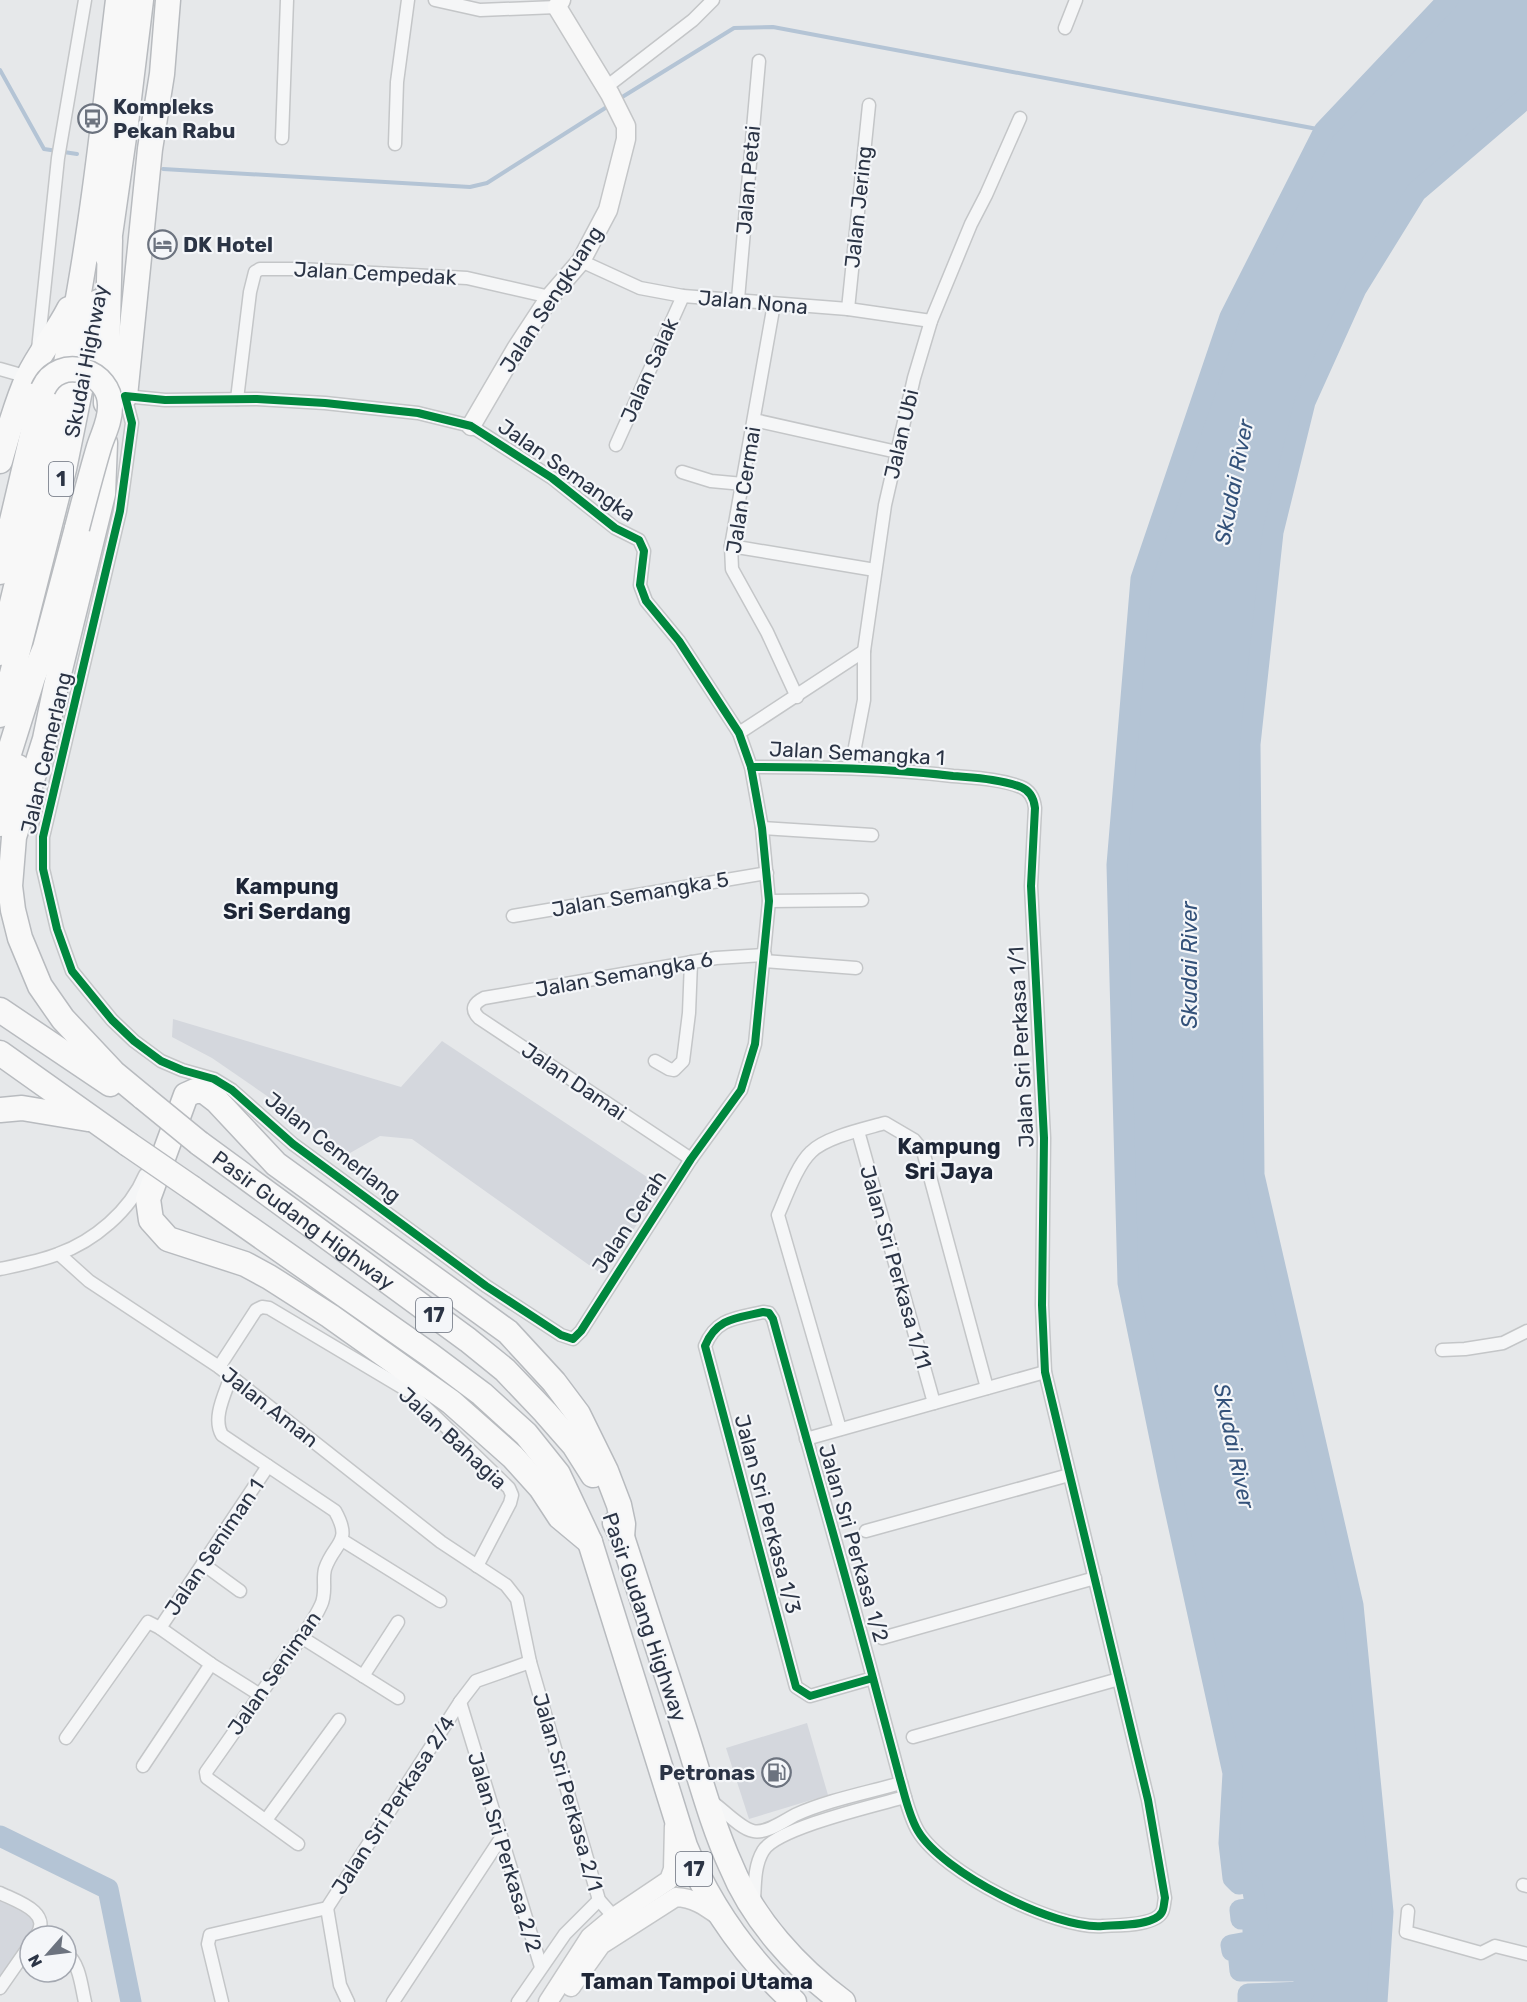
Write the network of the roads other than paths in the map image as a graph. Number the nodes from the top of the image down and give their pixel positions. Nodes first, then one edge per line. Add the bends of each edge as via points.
1 (85, 0) edge
2 (118, 0) edge
3 (141, 0) edge
4 (168, 0) edge
5 (287, 0) edge
6 (408, 0) edge
7 (435, 0) edge
8 (713, 0) edge
9 (1076, 0) edge
10 (559, 3) edge
11 (1065, 28) dead end
12 (759, 61) dead end
13 (608, 91) junction
14 (869, 105) dead end
15 (1020, 118) dead end
16 (282, 138) dead end
17 (396, 144) dead end
18 (110, 240) junction
19 (581, 261) junction
20 (80, 285) junction
21 (682, 296) junction
22 (550, 297) junction
23 (738, 299) junction
24 (774, 304) junction
25 (848, 309) junction
26 (931, 321) junction
27 (0, 369) edge
28 (36, 375) junction
29 (107, 377) junction
30 (125, 396) junction
31 (237, 399) junction
32 (754, 420) junction
33 (471, 426) junction
34 (616, 445) dead end
35 (897, 452) junction
36 (0, 461) edge
37 (682, 472) dead end
38 (742, 484) junction
39 (0, 532) edge
40 (731, 546) junction
41 (875, 570) junction
42 (0, 572) edge
43 (864, 651) junction
44 (0, 653) edge
45 (797, 697) junction
46 (0, 715) edge
47 (739, 733) junction
48 (15, 755) junction
49 (751, 767) junction
50 (852, 768) junction
51 (961, 777) joint
52 (0, 782) edge
53 (0, 824) edge
54 (762, 828) junction
55 (872, 835) dead end
56 (767, 873) junction
57 (769, 900) junction
58 (862, 900) dead end
59 (513, 916) dead end
60 (0, 919) edge
61 (764, 958) junction
62 (691, 962) junction
63 (856, 968) dead end
64 (484, 998) joint
65 (0, 1010) edge
66 (0, 1053) edge
67 (656, 1061) dead end
68 (0, 1062) edge
69 (111, 1070) junction
70 (182, 1070) junction
71 (34, 1077) junction
72 (143, 1102) junction
73 (0, 1110) edge
74 (93, 1120) junction
75 (716, 1125) joint
76 (858, 1131) junction
77 (691, 1159) junction
78 (59, 1254) junction
79 (0, 1269) edge
80 (769, 1313) joint
81 (1527, 1331) edge
82 (573, 1339) joint
83 (1442, 1350) dead end
84 (219, 1367) junction
85 (1045, 1372) junction
86 (231, 1376) junction
87 (987, 1388) junction
88 (934, 1403) junction
89 (840, 1430) junction
90 (806, 1439) junction
91 (268, 1466) junction
92 (1069, 1475) junction
93 (866, 1531) dead end
94 (621, 1537) junction
95 (342, 1540) junction
96 (590, 1542) junction
97 (203, 1564) junction
98 (477, 1566) junction
99 (1095, 1578) junction
100 (506, 1585) joint
101 (240, 1591) dead end
102 (440, 1601) dead end
103 (398, 1622) dead end
104 (160, 1628) junction
105 (301, 1637) junction
106 (882, 1638) dead end
107 (530, 1662) junction
108 (211, 1664) junction
109 (363, 1676) junction
110 (873, 1678) junction
111 (1119, 1679) junction
112 (260, 1695) junction
113 (398, 1698) dead end
114 (460, 1702) junction
115 (339, 1720) dead end
116 (913, 1737) dead end
117 (66, 1738) dead end
118 (143, 1766) dead end
119 (901, 1783) junction
120 (905, 1797) junction
121 (707, 1798) junction
122 (675, 1811) junction
123 (266, 1820) junction
124 (501, 1838) junction
125 (298, 1844) dead end
126 (0, 1893) edge
127 (598, 1900) junction
128 (327, 1908) junction
129 (753, 1908) junction
130 (1408, 1911) dead end
131 (614, 1917) junction
132 (725, 1921) junction
133 (40, 1924) edge
134 (1527, 1954) edge
135 (18, 1962) edge
136 (541, 1967) junction
137 (78, 1973) edge
138 (0, 1988) edge
139 (85, 2002) edge
140 (222, 2002) edge
141 (348, 2002) edge
142 (393, 2002) edge
143 (518, 2002) edge
144 (548, 2002) edge
145 (560, 2002) edge
146 (794, 2002) edge
147 (843, 2002) edge

1 - 28 street via 58,158
2 - 20 highway, Skudai Highway / 1
3 - 18 highway, Skudai Highway / 1
4 - 30 highway
5 - 16 street
6 - 17 street via 397,82
7 - 10 street via 480,10
8 - 13 street
9 - 11 street
10 - 13 street, Jalan Sengkuang
12 - 23 street, Jalan Petai
13 - 19 street, Jalan Sengkuang via 626,126 626,139 609,210
14 - 25 street, Jalan Jering
15 - 26 street, Jalan Ubi
18 - 29 highway
18 - 46 highway, Skudai Highway / 1 via 64,469
19 - 21 street, Jalan Nona via 640,288
19 - 22 street, Jalan Sengkuang
20 - 28 highway
20 - 44 highway, Skudai Highway / 1 via 35,511
21 - 23 street, Jalan Nona
21 - 34 street, Jalan Salak
22 - 31 street, Jalan Cempedak via 467,279 260,269 255,272 250,292
22 - 33 street, Jalan Sengkuang
23 - 24 street, Jalan Nona
24 - 25 street, Jalan Nona
24 - 32 street, Jalan Cermai
25 - 26 street, Jalan Nona
26 - 35 street, Jalan Ubi
27 - 28 street
28 - 36 highway
28 - 39 highway via 32,418
28 - 42 highway
28 - 48 highway, bridge via 50,378 69,370 82,370 99,378 111,399 109,422 45,648 33,676
29 - 30 highway
29 - 69 highway via 103,494 45,739 14,837 10,886 20,938 40,986 63,1019
30 - 31 street, Jalan Semangka
30 - 70 street, Jalan Cemerlang via 132,423 120,511 45,828 43,869 72,971 134,1041 161,1061
31 - 33 street, Jalan Semangka via 406,412
32 - 35 street
32 - 38 street, Jalan Cermai
33 - 47 street, Jalan Semangka via 552,478 615,528 639,540 644,551 640,585 646,601 680,642
35 - 41 street, Jalan Ubi
37 - 38 street via 711,481
38 - 40 street, Jalan Cermai
40 - 41 street
40 - 45 street, Jalan Cermai via 732,569
41 - 43 street, Jalan Ubi
43 - 45 street
43 - 50 street, Jalan Ubi via 864,700
45 - 47 street
47 - 49 street, Jalan Semangka
48 - 52 highway
48 - 53 highway
49 - 50 street, Jalan Semangka 1
49 - 54 street, Jalan Semangka
50 - 51 street, Jalan Semangka 1
51 - 85 street, Jalan Sri Perkasa 1/1 via 1023,787 1033,796 1035,808 1031,886 1044,1138
54 - 55 street
54 - 56 street, Jalan Semangka
56 - 57 street, Jalan Semangka
56 - 59 street, Jalan Semangka 5
57 - 58 street
57 - 61 street, Jalan Semangka
60 - 69 highway via 18,968 42,1008 72,1041
61 - 62 street, Jalan Semangka 6
61 - 63 street, Jalan Semangka 6
61 - 75 street, Jalan Semangka via 755,1044 741,1090
62 - 64 street, Jalan Semangka 6
62 - 67 street via 683,1060 674,1070
64 - 77 street, Jalan Damai via 473,1008 479,1018
65 - 72 highway, Pasir Gudang Highway / 17
66 - 71 highway, Pasir Gudang Highway / 17
68 - 71 highway
69 - 72 highway
70 - 78 street via 180,1092 138,1191 102,1229
70 - 82 street, Jalan Cemerlang via 214,1078 232,1090 293,1144 486,1286
71 - 74 highway, Pasir Gudang Highway / 17
72 - 94 highway, Pasir Gudang Highway / 17, bridge via 505,1370 574,1445 597,1483
73 - 74 highway via 22,1108
74 - 96 highway, Pasir Gudang Highway / 17, bridge via 482,1394 526,1434 558,1474
75 - 77 street, Jalan Cerah
76 - 87 street via 885,1123 914,1140 923,1151
76 - 88 street, Jalan Sri Perkasa 1/11
76 - 89 street via 810,1152 778,1215
77 - 82 street, Jalan Cerah
78 - 79 street
78 - 84 street, Jalan Aman via 89,1281
80 - 90 street, Jalan Sri Perkasa 1/2
80 - 110 street, Jalan Sri Perkasa 1/3 via 723,1323 710,1334 705,1346 796,1687 810,1696
81 - 83 street via 1503,1343
84 - 86 street, Jalan Aman
84 - 98 street, Jalan Bahagia via 256,1310 262,1307 410,1392 509,1488 510,1503
85 - 87 street, Jalan Sri Perkasa 1/2
85 - 92 street
86 - 91 street via 218,1428 222,1435
86 - 98 street, Jalan Aman via 441,1542
87 - 88 street, Jalan Sri Perkasa 1/2
88 - 89 street, Jalan Sri Perkasa 1/2
89 - 90 street, Jalan Sri Perkasa 1/2
90 - 110 street, Jalan Sri Perkasa 1/2
91 - 95 street via 335,1511 342,1524
91 - 97 street, Jalan Seniman 1
92 - 93 street
92 - 99 street
94 - 96 highway via 619,1505 578,1414 508,1332 276,1164 204,1091 186,1095 148,1199 151,1220 168,1239 245,1264 269,1276 452,1402 513,1457 560,1517
94 - 121 highway, Pasir Gudang Highway / 17
95 - 102 street
95 - 105 street, Jalan Seniman via 325,1571 321,1606
96 - 122 highway, Pasir Gudang Highway / 17
97 - 101 street
97 - 104 street, Jalan Seniman 1
98 - 100 street, Jalan Aman
99 - 106 street
99 - 111 street
100 - 107 street, Jalan Sri Perkasa 2/1 via 517,1599
103 - 109 street
104 - 108 street
104 - 117 street via 147,1623
105 - 109 street
105 - 112 street, Jalan Seniman
107 - 114 street, Jalan Sri Perkasa 2/4 via 476,1681
107 - 127 street, Jalan Sri Perkasa 2/1
108 - 112 street
108 - 118 street
109 - 113 street
110 - 119 street, Jalan Sri Perkasa 1/2
111 - 116 street
111 - 120 street, Jalan Sri Perkasa 1/2 via 1148,1800 1165,1898 1162,1912 1153,1921 1092,1927 1066,1923 1000,1895 933,1850 918,1831
112 - 123 street, Jalan Seniman via 205,1775
114 - 124 street, Jalan Sri Perkasa 2/2
114 - 128 street, Jalan Sri Perkasa 2/4
115 - 123 street
119 - 120 street, Jalan Sri Perkasa 1/2
119 - 121 street via 806,1810 762,1832 740,1824
120 - 129 street via 824,1819 770,1843 759,1861
121 - 129 highway, Pasir Gudang Highway / 17 via 732,1869
122 - 131 street via 673,1869 669,1880
122 - 132 highway, Pasir Gudang Highway / 17 via 696,1874
123 - 125 street, Jalan Seniman
124 - 136 street, Jalan Sri Perkasa 2/2
124 - 142 street
126 - 133 street via 36,1911
127 - 131 street, Jalan Sri Perkasa 2/1
127 - 136 street, Jalan Sri Perkasa 2/2 via 565,1934
128 - 140 street, Jalan Sri Perkasa 2/4 via 210,1935 208,1944
128 - 141 street via 340,1985
129 - 147 highway, Pasir Gudang Highway / 17 via 801,1966
130 - 134 street via 1406,1932 1480,1953 1495,1946
131 - 144 street via 590,1937
132 - 145 street via 698,1902 676,1897 601,1945
132 - 146 highway, Pasir Gudang Highway / 17
135 - 138 street
136 - 143 street, Jalan Sri Perkasa 2/2
137 - 139 street

